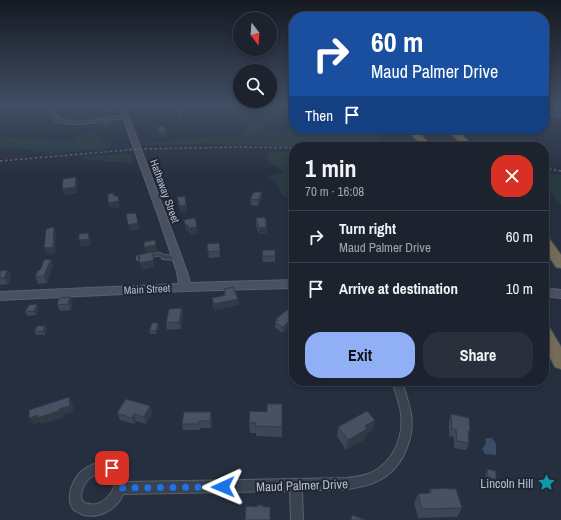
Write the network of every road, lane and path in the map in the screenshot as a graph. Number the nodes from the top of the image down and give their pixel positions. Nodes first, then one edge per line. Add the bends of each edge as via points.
1 (130, 128) edge
2 (415, 134) edge
3 (456, 134) edge
4 (423, 142) edge
5 (464, 142) edge
6 (549, 247) edge
7 (139, 258) edge
8 (177, 258) junction
9 (561, 264) edge
10 (289, 284) edge
11 (185, 287) junction
12 (549, 293) edge
13 (561, 294) edge
14 (0, 296) edge
15 (549, 340) edge
16 (561, 362) edge
17 (398, 386) edge
18 (296, 486) junction
19 (120, 488) dead end
20 (297, 520) edge

1 - 8 street, Hathaway Street
2 - 4 highway
3 - 5 highway
6 - 9 highway
7 - 8 lane via 158,254
8 - 11 street, Hathaway Street
10 - 11 street, Main Street
11 - 14 street, Main Street
12 - 13 street
15 - 16 highway
17 - 18 street, Maud Palmer Drive via 406,416 406,429 397,457 387,469 376,477 347,484
18 - 19 street, Maud Palmer Drive
18 - 20 street

